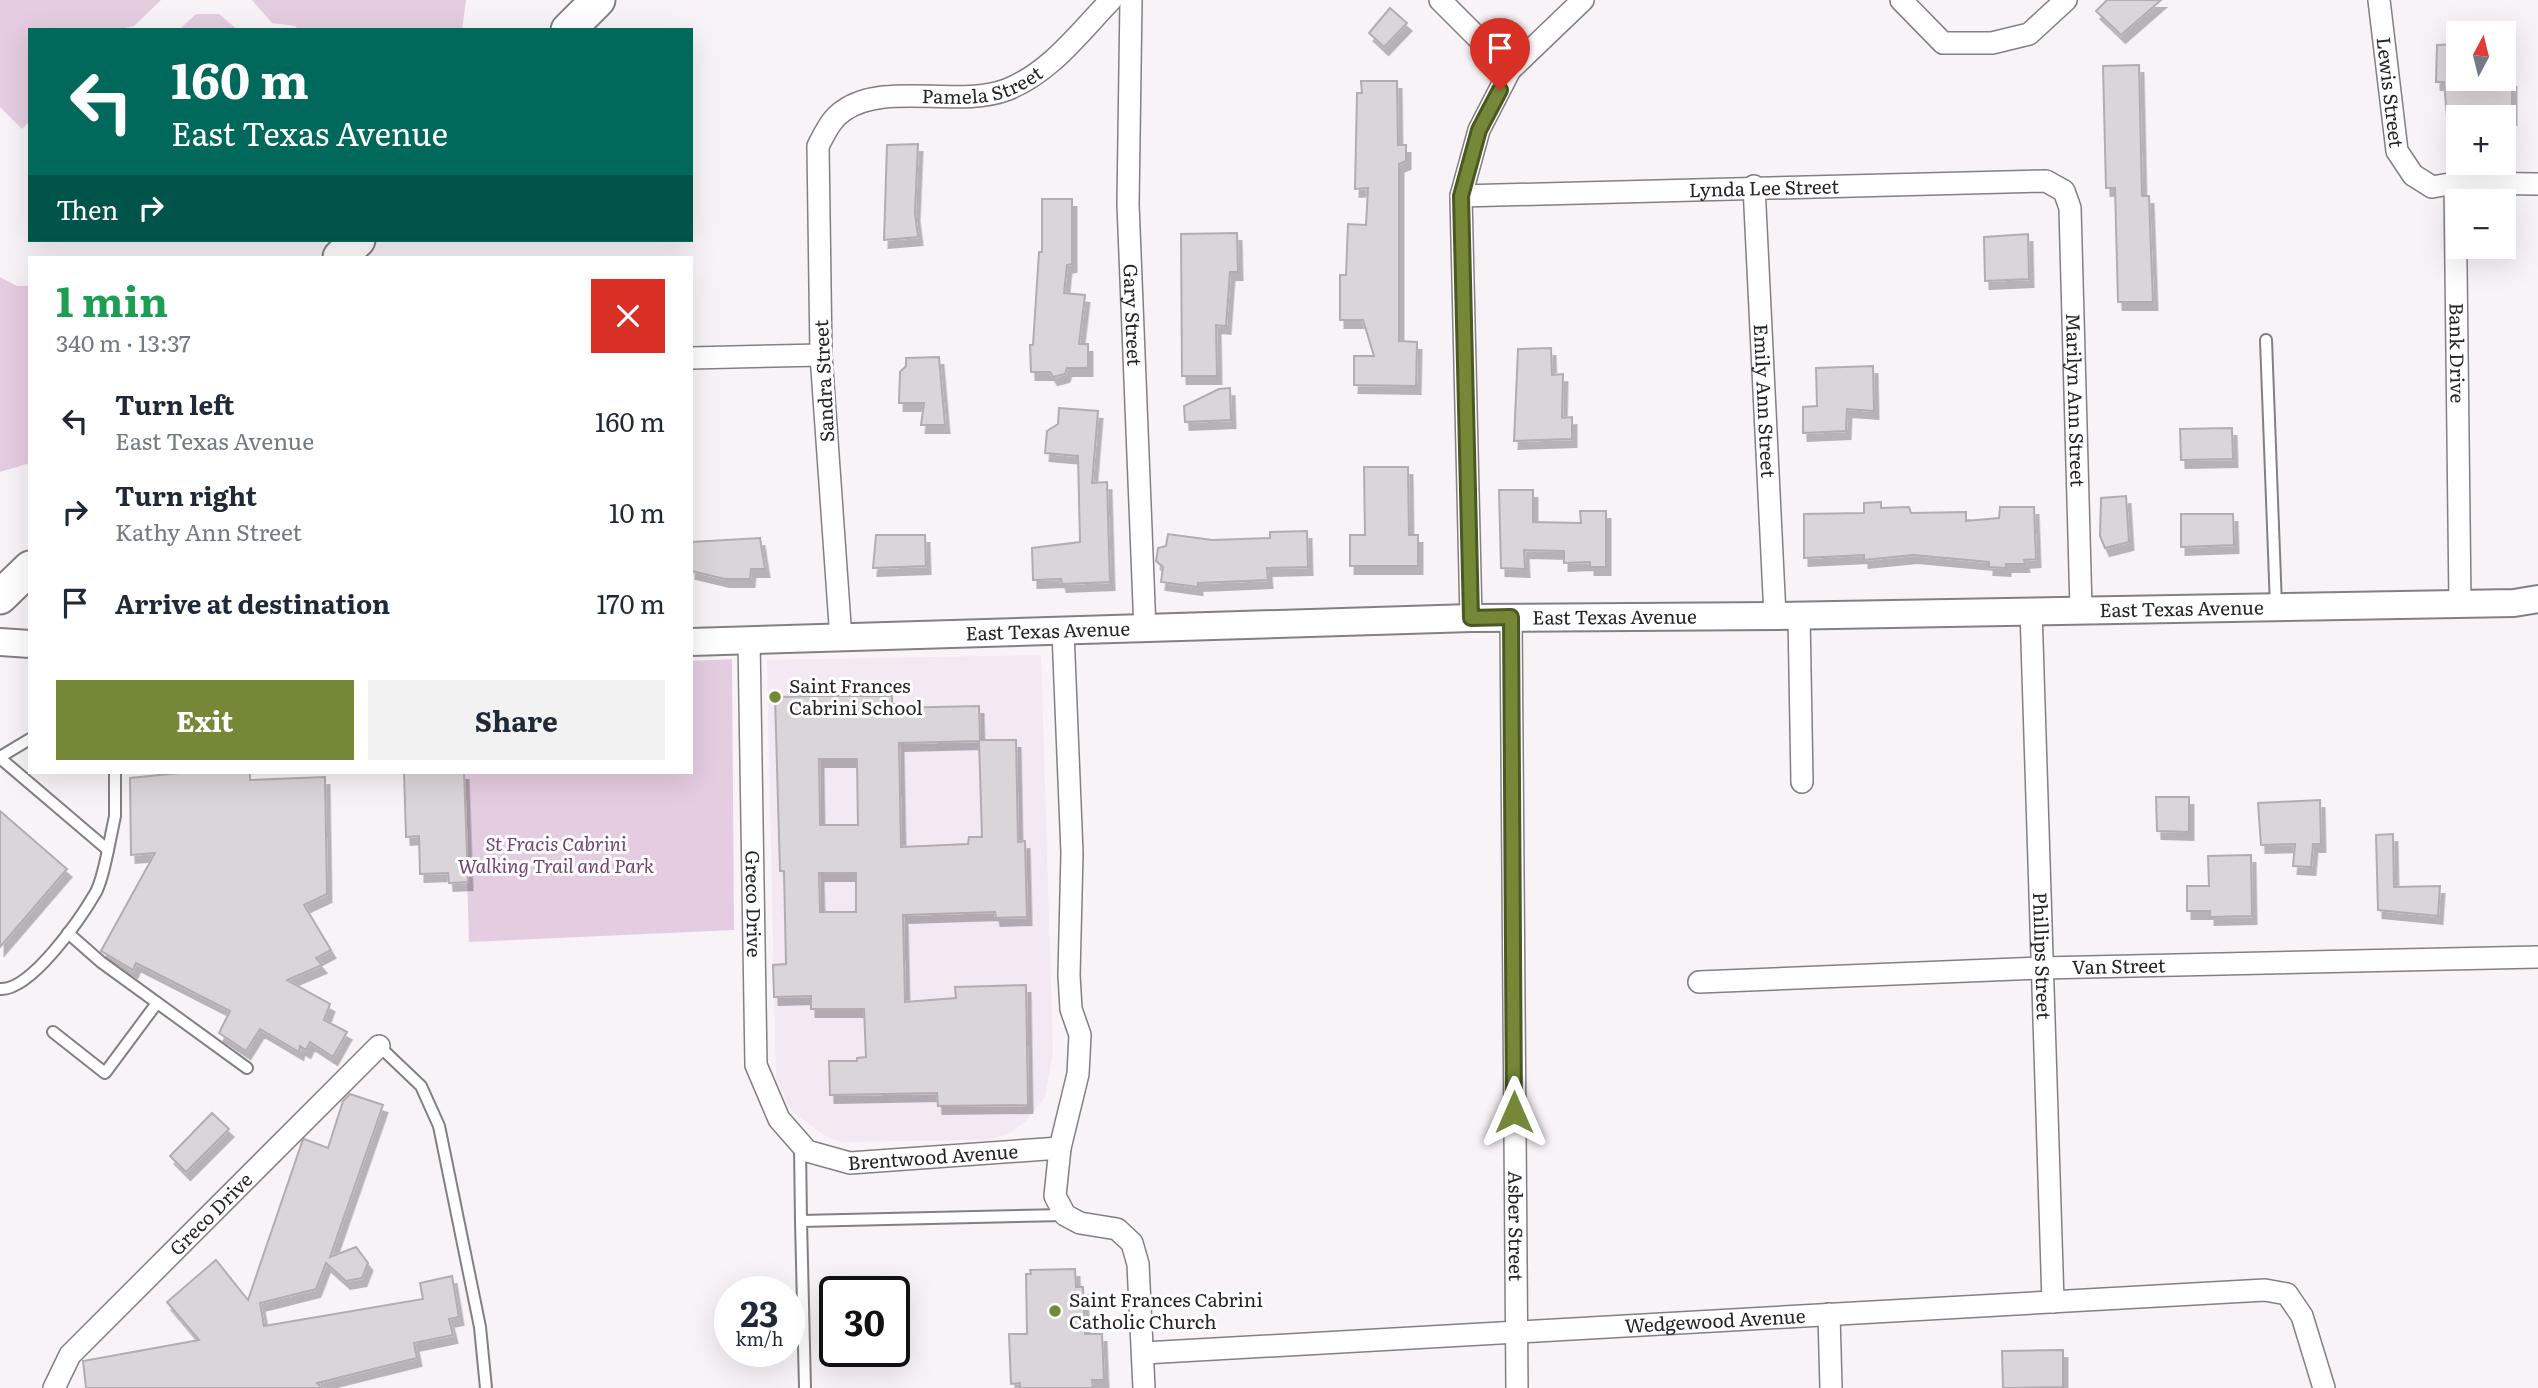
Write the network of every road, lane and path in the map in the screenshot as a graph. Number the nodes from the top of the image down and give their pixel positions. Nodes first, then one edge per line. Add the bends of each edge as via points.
1 (598, 0) edge
2 (1111, 0) edge
3 (1131, 0) edge
4 (1440, 0) edge
5 (1583, 0) edge
6 (1901, 0) edge
7 (2066, 0) edge
8 (2379, 0) edge
9 (570, 28) edge
10 (1510, 70) junction
11 (830, 124) joint
12 (2455, 183) junction
13 (2538, 184) edge
14 (1754, 187) junction
15 (2064, 191) joint
16 (1461, 196) junction
17 (355, 242) edge
18 (359, 242) edge
19 (341, 256) edge
20 (372, 256) edge
21 (2266, 340) dead end
22 (821, 355) junction
23 (693, 358) edge
24 (28, 570) edge
25 (0, 597) edge
26 (2538, 599) edge
27 (2460, 604) junction
28 (2276, 606) junction
29 (2081, 609) junction
30 (2031, 610) junction
31 (1787, 615) junction
32 (1511, 617) junction
33 (1471, 618) junction
34 (1145, 630) junction
35 (1063, 632) junction
36 (841, 639) junction
37 (749, 640) junction
38 (0, 642) edge
39 (693, 642) edge
40 (28, 644) edge
41 (28, 740) edge
42 (0, 758) edge
43 (115, 774) edge
44 (1801, 782) dead end
45 (108, 850) junction
46 (68, 933) junction
47 (2538, 957) edge
48 (2042, 968) junction
49 (1699, 982) dead end
50 (0, 989) edge
51 (157, 1003) junction
52 (53, 1032) dead end
53 (379, 1046) joint
54 (247, 1068) dead end
55 (804, 1147) junction
56 (1060, 1148) junction
57 (1065, 1215) junction
58 (802, 1221) junction
59 (2053, 1302) junction
60 (1829, 1314) junction
61 (1516, 1332) junction
62 (1144, 1353) junction
63 (54, 1388) edge
64 (486, 1388) edge
65 (805, 1388) edge
66 (1144, 1388) edge
67 (1517, 1388) edge
68 (1831, 1388) edge
69 (2324, 1388) edge

1 - 9 main road
2 - 11 street, Pamela Street via 1040,73 1004,90 969,97 870,99 843,110
3 - 34 street, Gary Street via 1128,204
4 - 10 street
5 - 10 street
6 - 7 street via 1943,43 1992,43 2029,34
8 - 12 street, Lewis Street via 2397,151 2413,175 2432,187
10 - 16 street via 1479,130
11 - 22 street, Sandra Street via 818,146
12 - 13 street
12 - 27 street, Bank Drive
14 - 15 street, Lynda Lee Street via 2046,181
14 - 16 street, Lynda Lee Street
14 - 31 street, Emily Ann Street
15 - 29 street, Marilyn Ann Street via 2070,208
16 - 33 street
17 - 19 main road
18 - 20 street
21 - 28 lane
22 - 23 street
22 - 36 street, Sandra Street
24 - 25 main road
26 - 27 street, East Texas Avenue
27 - 28 street, East Texas Avenue
28 - 29 street, East Texas Avenue
29 - 30 street, East Texas Avenue
30 - 31 street, East Texas Avenue
30 - 48 street, Phillips Street
31 - 32 street, East Texas Avenue
31 - 44 street
32 - 33 street, East Texas Avenue
32 - 61 street, Asber Street
33 - 34 street, East Texas Avenue
34 - 35 street, East Texas Avenue
35 - 36 street, East Texas Avenue
35 - 56 street via 1072,853 1069,975 1071,1009 1080,1035 1078,1074
36 - 37 street, East Texas Avenue
37 - 39 street, East Texas Avenue
37 - 55 street, Greco Drive via 756,1065 779,1119
38 - 40 street
41 - 42 lane
42 - 45 lane
43 - 45 lane via 115,816
45 - 46 lane via 97,890
46 - 50 lane via 24,982
46 - 51 lane
47 - 48 street, Van Street
48 - 49 street, Van Street
48 - 59 street, Phillips Street
51 - 52 lane via 105,1073
51 - 54 lane
53 - 63 street, Greco Drive via 70,1355
53 - 64 lane via 421,1086 439,1126 480,1326
55 - 56 street, Brentwood Avenue via 850,1163
55 - 58 lane
56 - 57 street via 1055,1196
57 - 58 lane
57 - 62 street via 1080,1223 1117,1229 1132,1243 1138,1264
58 - 65 lane
59 - 60 street, Wedgewood Avenue
59 - 69 street, Wedgewood Avenue via 2265,1290 2287,1294 2302,1316
60 - 61 street, Wedgewood Avenue
60 - 68 street
61 - 62 street, Wedgewood Avenue
61 - 67 street, Asber Street
62 - 66 street

